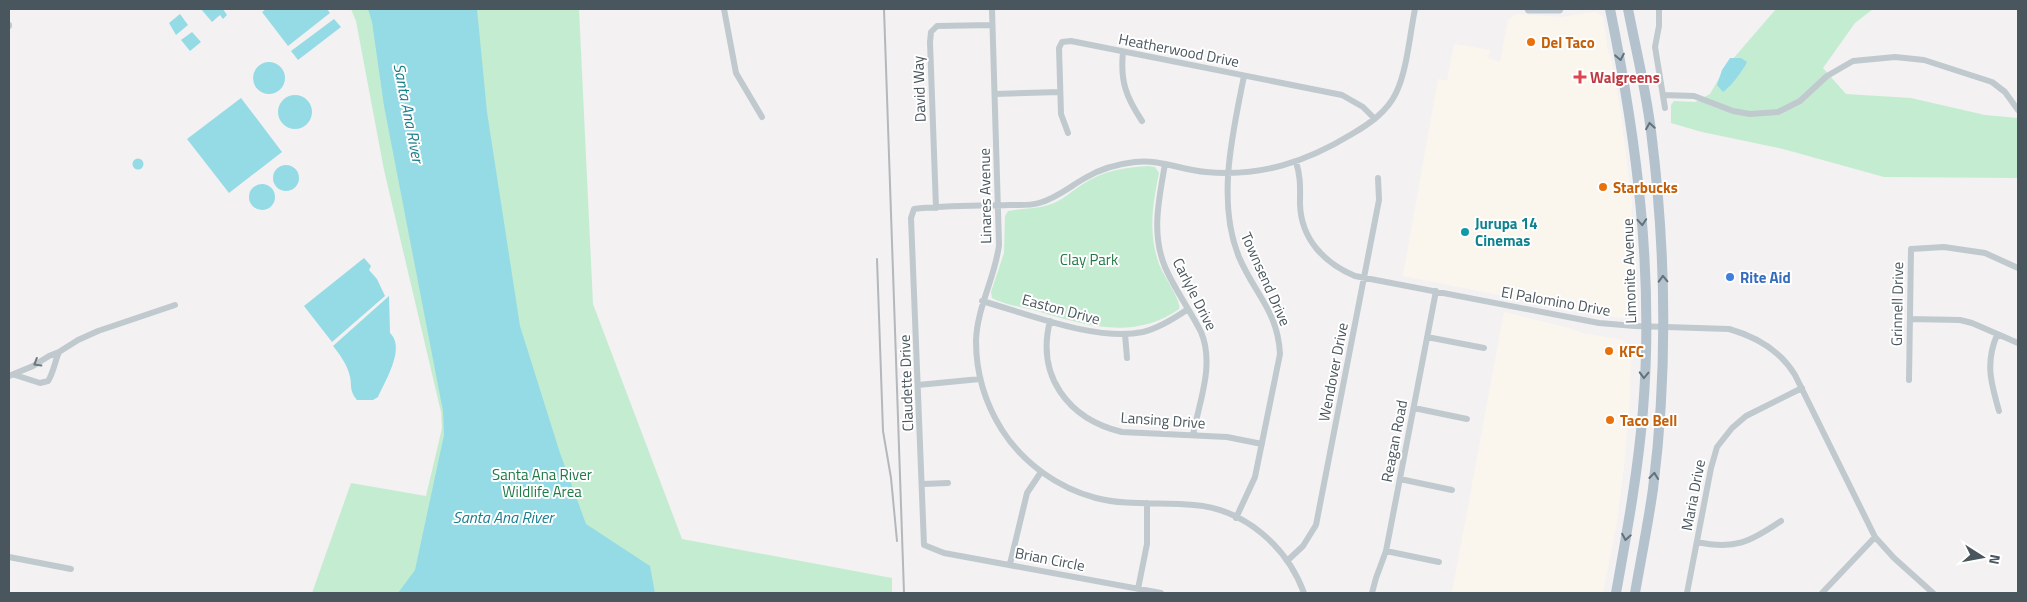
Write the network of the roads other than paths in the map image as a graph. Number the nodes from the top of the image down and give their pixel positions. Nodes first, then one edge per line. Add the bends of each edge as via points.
1 (724, 9) edge
2 (992, 9) edge
3 (1415, 9) edge
4 (1529, 9) edge
5 (1559, 9) edge
6 (1610, 9) edge
7 (1628, 9) edge
8 (1659, 9) edge
9 (992, 25) junction
10 (1123, 52) junction
11 (1244, 76) junction
12 (1059, 92) junction
13 (995, 94) junction
14 (1663, 95) junction
15 (2016, 102) edge
16 (1666, 108) dead end
17 (2018, 110) edge
18 (762, 117) dead end
19 (1375, 119) junction
20 (1142, 120) dead end
21 (1068, 133) dead end
22 (1296, 162) junction
23 (1166, 164) junction
24 (1229, 172) junction
25 (1378, 178) dead end
26 (999, 206) junction
27 (936, 208) junction
28 (2018, 268) edge
29 (1364, 278) junction
30 (1436, 291) junction
31 (982, 301) junction
32 (175, 306) dead end
33 (1188, 310) junction
34 (1910, 319) junction
35 (1050, 320) junction
36 (1646, 327) junction
37 (1664, 327) junction
38 (1125, 334) junction
39 (1997, 335) junction
40 (1427, 337) junction
41 (2018, 342) edge
42 (1484, 348) dead end
43 (59, 352) junction
44 (1127, 358) dead end
45 (12, 376) edge
46 (980, 380) junction
47 (1908, 380) dead end
48 (918, 385) junction
49 (1802, 388) junction
50 (1414, 408) junction
51 (1999, 412) dead end
52 (1467, 418) dead end
53 (1194, 435) junction
54 (1262, 444) junction
55 (1041, 472) junction
56 (1400, 479) junction
57 (948, 483) dead end
58 (923, 484) junction
59 (1452, 490) dead end
60 (1147, 503) junction
61 (1236, 518) junction
62 (1781, 522) dead end
63 (1875, 537) junction
64 (1697, 542) junction
65 (935, 551) joint
66 (1386, 551) junction
67 (9, 557) edge
68 (1287, 561) junction
69 (1439, 562) dead end
70 (1010, 564) junction
71 (71, 569) dead end
72 (1138, 589) junction
73 (1929, 592) edge
74 (1161, 593) edge
75 (1304, 593) edge
76 (1372, 593) edge
77 (1616, 593) edge
78 (1634, 593) edge
79 (1687, 593) edge
80 (1822, 593) edge

1 - 18 street via 736,73
2 - 9 street, Linares Avenue
3 - 19 street via 1396,94
4 - 5 main road
6 -> 36 main road, Limonite Avenue via 1630,114 1640,196
37 -> 7 main road via 1664,276 1655,163
8 - 14 street via 1660,26 1655,47
9 - 13 street, Linares Avenue
9 - 27 street, David Way via 937,26 931,32
10 - 11 street, Heatherwood Drive
10 - 12 street, Heatherwood Drive via 1062,42 1059,48
10 - 20 street via 1125,92
11 - 19 street, Heatherwood Drive via 1342,95 1363,107
11 - 24 street, Townsend Drive
12 - 13 street
12 - 21 street, Heatherwood Drive via 1061,114
13 - 26 street, Linares Avenue
14 - 15 street via 1694,96 1750,114 1778,112 1800,101 1827,76 1853,61 1895,57 1924,60 1992,82
14 - 16 street
15 - 17 street
19 - 22 street via 1327,150
22 - 24 street via 1270,169
22 - 29 street, El Palomino Drive via 1301,179 1302,219 1310,239 1334,265
23 - 24 street via 1205,172
23 - 26 street via 1134,162 1108,168 1042,202
23 - 33 street, Carlyle Drive via 1156,230 1166,268
24 - 54 street, Townsend Drive via 1229,214 1235,244 1247,274 1274,320 1279,340 1280,354
25 - 29 street, Wendover Drive via 1379,200
26 - 27 street
26 - 31 street, Linares Avenue via 998,257
27 - 48 street, Claudette Drive via 914,209 911,218
28 - 34 street, Grinnell Drive via 1985,253 1944,247 1911,249
29 - 30 street, El Palomino Drive
29 - 68 street, Wendover Drive via 1316,525 1303,546
30 - 36 street, El Palomino Drive via 1598,323
30 - 40 street, Reagan Road
31 - 35 street, Easton Drive
31 - 46 street, Linares Avenue via 976,340
32 - 43 street via 98,331
33 - 38 street, Easton Drive via 1160,326
33 - 53 street, Carlyle Drive via 1206,343 1207,356
34 - 39 street via 1960,320
34 - 47 street, Grinnell Drive
35 - 38 street, Easton Drive via 1095,333
35 - 53 street, Lansing Drive via 1047,354 1053,378 1058,390 1086,418 1122,432
36 - 37 street, El Palomino Drive
36 -> 77 main road, Limonite Avenue via 1639,451
37 - 49 street, El Palomino Drive via 1721,328 1756,338 1782,357
78 -> 37 main road via 1658,447
38 - 44 street
39 - 41 street
39 - 51 street via 1990,357 1990,372
40 - 42 street
40 - 50 street, Reagan Road
43 -> 45 street
43 - 45 street via 48,382
46 - 48 street
46 - 55 street, Linares Avenue via 991,411 1006,437
48 - 58 street, Claudette Drive
49 - 63 street, El Palomino Drive
49 - 64 street, Maria Drive via 1746,416 1717,447
50 - 52 street
50 - 56 street, Reagan Road
53 - 54 street, Lansing Drive
54 - 61 street, Townsend Drive via 1255,477
55 - 60 street, Linares Avenue via 1096,498
55 - 70 street via 1027,493
56 - 59 street
56 - 66 street, Reagan Road
57 - 58 street
58 - 65 street, Claudette Drive via 924,545
60 - 61 street, Linares Avenue via 1196,505
60 - 72 street via 1146,544
61 - 68 street, Linares Avenue via 1266,536
62 - 64 street via 1742,544 1721,546
63 - 73 street, El Palomino Drive
63 - 80 street
64 - 79 street, Maria Drive
65 - 70 street, Brian Circle
66 - 69 street
66 - 76 street, Reagan Road
67 - 71 street
68 - 75 street, Linares Avenue
70 - 72 street, Brian Circle
72 - 74 street, Brian Circle

